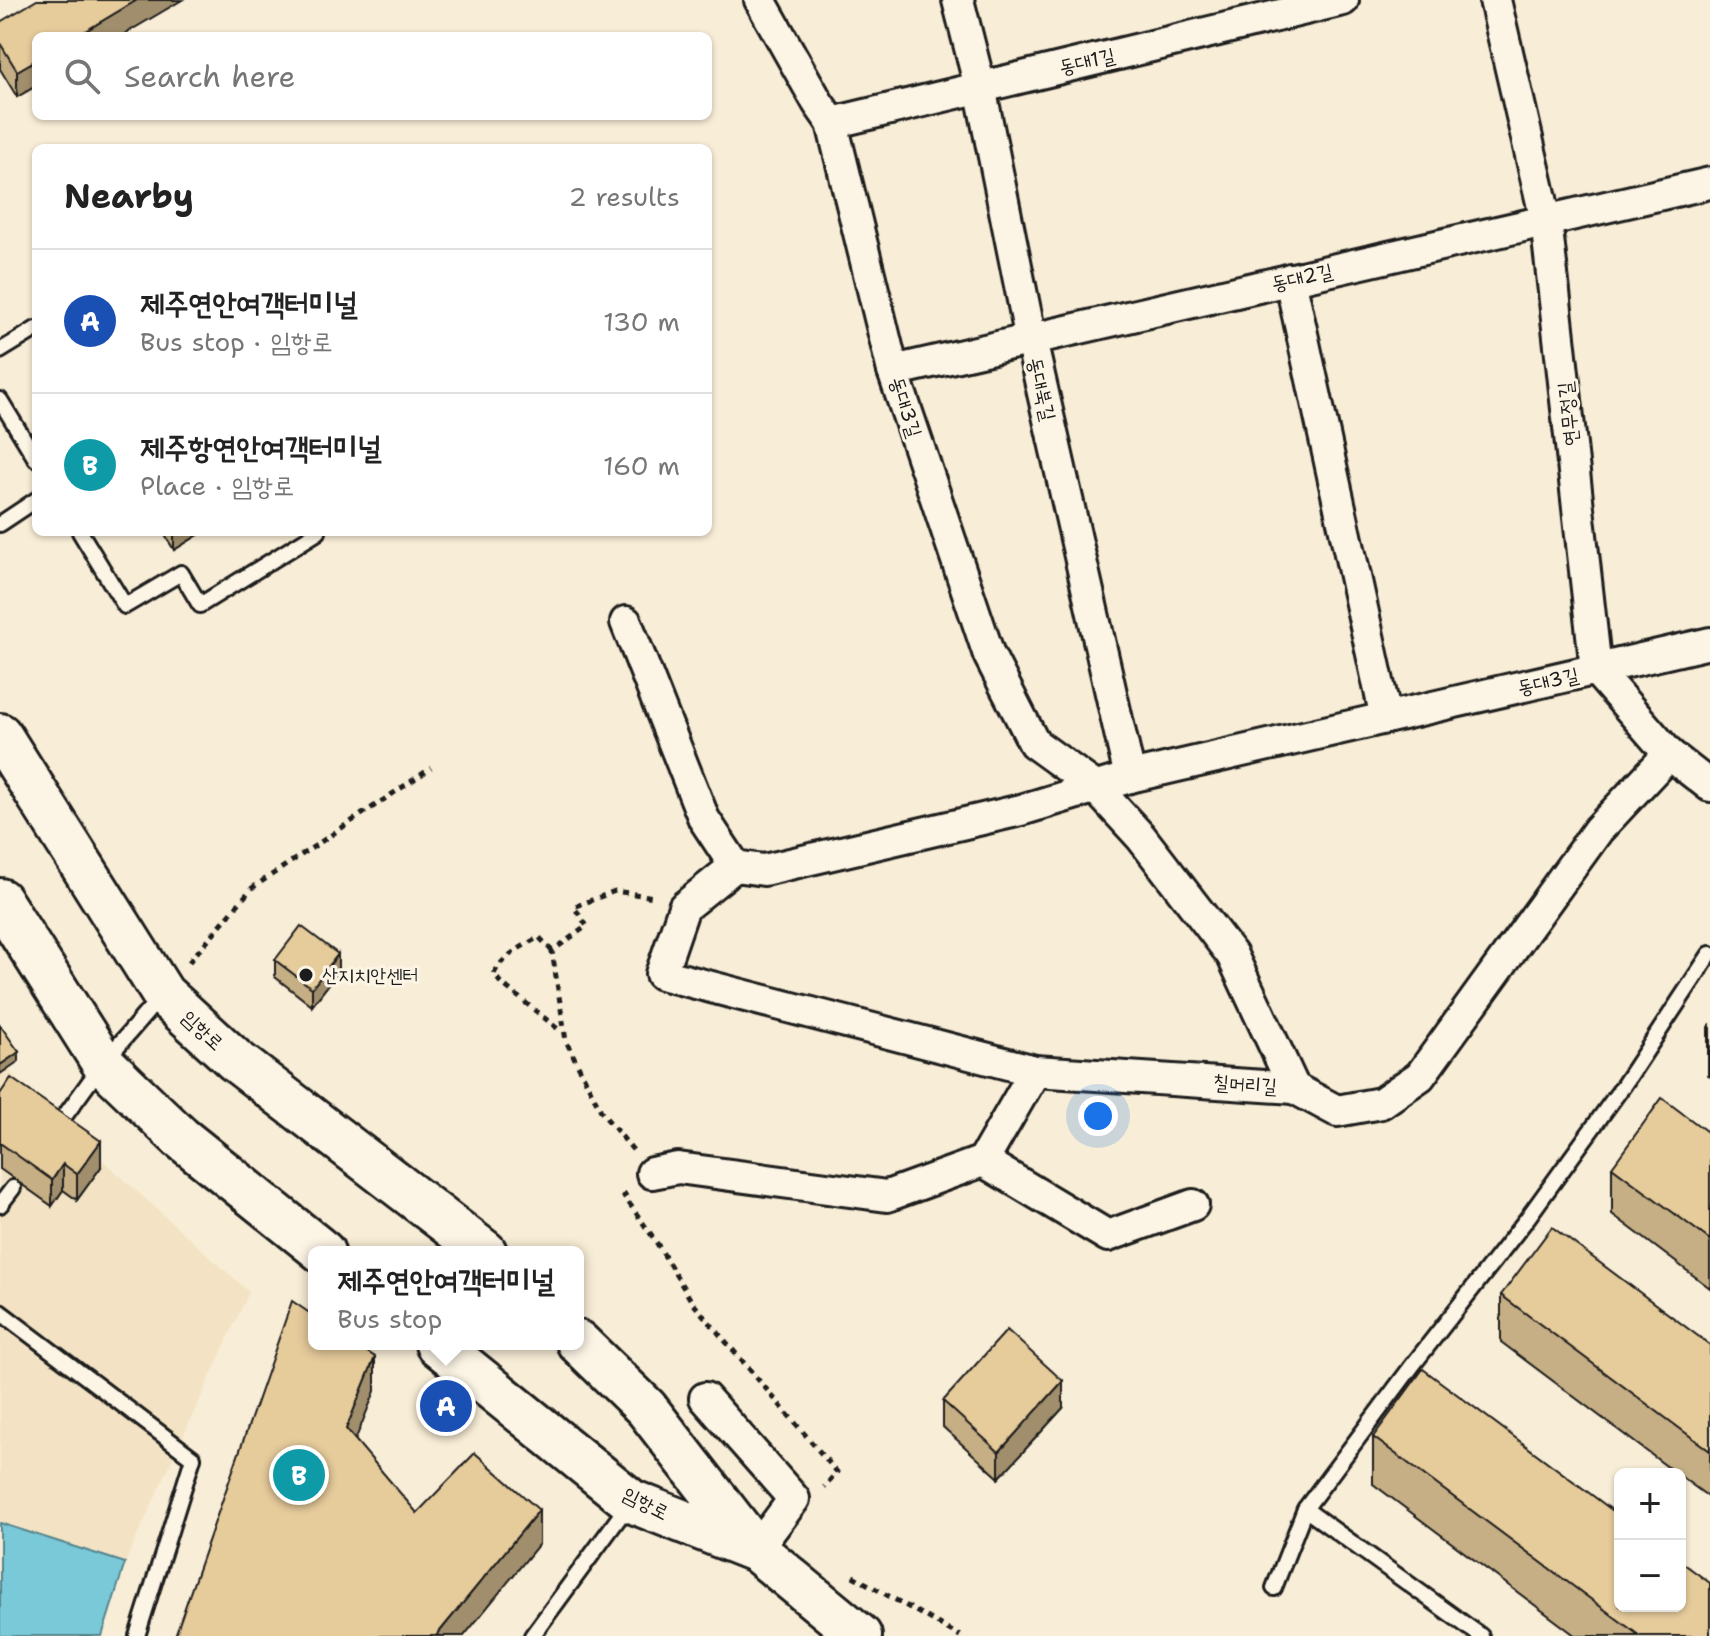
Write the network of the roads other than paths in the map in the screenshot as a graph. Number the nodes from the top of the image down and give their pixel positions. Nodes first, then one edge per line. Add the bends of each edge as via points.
1 (760, 0) edge
2 (958, 0) edge
3 (1343, 0) edge
4 (1495, 0) edge
5 (980, 87) junction
6 (832, 123) junction
7 (1710, 183) edge
8 (1546, 220) junction
9 (1290, 279) junction
10 (32, 331) edge
11 (1031, 340) junction
12 (0, 351) edge
13 (893, 371) junction
14 (0, 400) edge
15 (32, 452) edge
16 (32, 503) edge
17 (0, 524) edge
18 (82, 536) edge
19 (312, 536) edge
20 (626, 622) dead end
21 (1710, 643) edge
22 (1596, 670) junction
23 (1386, 718) junction
24 (0, 735) edge
25 (1669, 754) junction
26 (1130, 777) junction
27 (1710, 786) edge
28 (1095, 787) junction
29 (735, 866) junction
30 (0, 900) edge
31 (1710, 954) edge
32 (163, 994) junction
33 (103, 1063) junction
34 (1035, 1071) junction
35 (1294, 1088) junction
36 (56, 1128) edge
37 (983, 1161) junction
38 (652, 1173) road end
39 (13, 1188) dead end
40 (0, 1205) edge
41 (1193, 1205) dead end
42 (316, 1246) edge
43 (477, 1246) edge
44 (0, 1312) edge
45 (584, 1348) edge
46 (444, 1350) edge
47 (705, 1398) dead end
48 (631, 1501) junction
49 (1305, 1509) junction
50 (756, 1550) junction
51 (1274, 1588) dead end
52 (137, 1636) edge
53 (532, 1636) edge
54 (860, 1636) edge
55 (1481, 1636) edge

1 - 6 street, 동대3길
2 - 5 street, 동대북길
3 - 5 street, 동대1길
4 - 8 street, 연무정길
5 - 6 street, 동대1길
5 - 11 street, 동대북길
6 - 13 street, 동대3길
7 - 8 street, 동대2길
8 - 9 street, 동대2길
8 - 22 street, 연무정길
9 - 11 street, 동대2길
9 - 23 street
10 - 12 lane
11 - 13 street, 동대2길
11 - 26 street, 동대북길
13 - 28 street, 동대3길 via 989,655 1034,743
14 - 15 lane
16 - 17 lane
18 - 19 lane via 125,606 181,573 200,605
20 - 29 street via 704,819
21 - 22 street, 동대3길
22 - 23 street, 동대3길
22 - 25 street
23 - 26 street, 동대3길
24 - 32 main road, 임항로
25 - 27 street
25 - 35 street, 칠머리길 via 1598,830 1420,1076 1381,1103 1337,1111
26 - 28 street, 동대3길
28 - 29 street, 동대3길 via 1021,810 764,870
28 - 35 street via 1141,837 1232,955
29 - 34 street, 칠머리길 via 684,907 661,974
30 - 33 main road
31 - 49 lane via 1535,1208
32 - 33 lane
32 - 43 main road, 임항로 via 235,1060
33 - 36 lane
33 - 42 main road via 180,1137
34 - 35 street, 칠머리길
34 - 37 street
37 - 38 street via 887,1196 678,1168
37 - 41 street via 1108,1236
39 - 40 lane
44 - 52 lane via 193,1458
45 - 50 main road, 임항로 via 646,1408
46 - 48 main road, 임항로
47 - 50 street via 794,1499
48 - 50 main road, 임항로
48 - 53 lane
49 - 51 lane
49 - 55 lane
50 - 54 main road, 임항로

